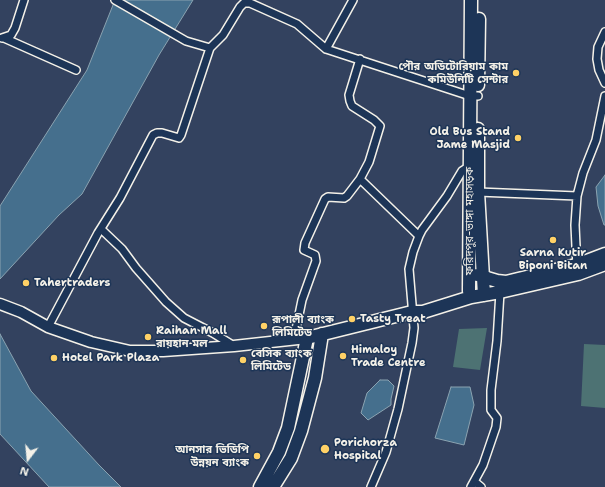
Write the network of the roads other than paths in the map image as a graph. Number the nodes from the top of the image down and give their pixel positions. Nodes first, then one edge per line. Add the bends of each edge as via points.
1 (24, 0) edge
2 (115, 0) edge
3 (353, 0) edge
4 (471, 0) edge
5 (479, 0) edge
6 (605, 32) edge
7 (2, 38) edge
8 (210, 48) junction
9 (326, 49) junction
10 (360, 60) junction
11 (76, 70) dead end
12 (605, 83) edge
13 (474, 96) junction
14 (605, 96) edge
15 (470, 166) junction
16 (360, 179) junction
17 (478, 192) junction
18 (577, 196) junction
19 (474, 215) junction
20 (101, 228) junction
21 (419, 236) junction
22 (605, 254) edge
23 (605, 264) edge
24 (577, 269) junction
25 (476, 276) junction
26 (500, 292) junction
27 (484, 295) junction
28 (471, 297) junction
29 (0, 304) edge
30 (412, 312) junction
31 (48, 327) junction
32 (322, 334) junction
33 (307, 338) junction
34 (294, 339) junction
35 (234, 346) junction
36 (473, 485) edge
37 (260, 487) edge
38 (273, 487) edge
39 (371, 487) edge
40 (481, 487) edge

1 - 7 street via 11,35
2 - 8 street via 186,41
3 - 9 street
4 - 13 highway, ফরিদপুর-ভাঙ্গা মহাসড়ক
5 - 13 highway, ফরিদপুর-ভাঙ্গা মহাসড়ক
6 - 12 street via 598,47 597,59
7 - 11 street
8 - 9 street via 223,34 240,7 244,3 250,3 297,24
8 - 20 street via 181,135 178,138 162,133 153,135
9 - 10 street
10 - 13 street
10 - 16 street via 350,101 352,106 380,126 369,162
13 - 15 highway, ফরিদপুর-ভাঙ্গা মহাসড়ক
13 - 17 highway, ফরিদপুর-ভাঙ্গা মহাসড়ক
14 - 18 street via 596,140
15 - 19 highway, ফরিদপুর-ভাঙ্গা মহাসড়ক
15 - 21 street via 462,171
16 - 21 street
16 - 34 street via 344,198 325,199 305,243 304,250 315,255 316,261 302,300
17 - 18 street
17 - 19 highway, ফরিদপুর-ভাঙ্গা মহাসড়ক
18 - 24 street
19 - 25 highway, ফরিদপুর-ভাঙ্গা মহাসড়ক
20 - 31 street
20 - 35 street via 166,302 184,318
21 - 30 street via 410,269
22 - 24 highway
23 - 24 highway
24 - 25 highway via 501,282
24 - 26 highway
25 - 27 highway, ফরিদপুর-ভাঙ্গা মহাসড়ক
25 - 28 highway, ফরিদপুর-ভাঙ্গা মহাসড়ক via 469,291
25 - 30 highway via 458,295 420,306
26 - 27 highway
26 - 36 street via 490,390 491,410 497,418 488,451
27 - 28 highway
28 - 30 highway via 423,312
29 - 31 main road
30 - 32 highway
30 - 39 street via 414,328 400,402 386,452
31 - 35 main road via 91,342 130,351
32 - 33 highway
32 - 38 highway via 315,378 301,431 291,458
33 - 34 main road
33 - 37 highway via 288,428 279,452
34 - 35 main road
36 - 40 street

